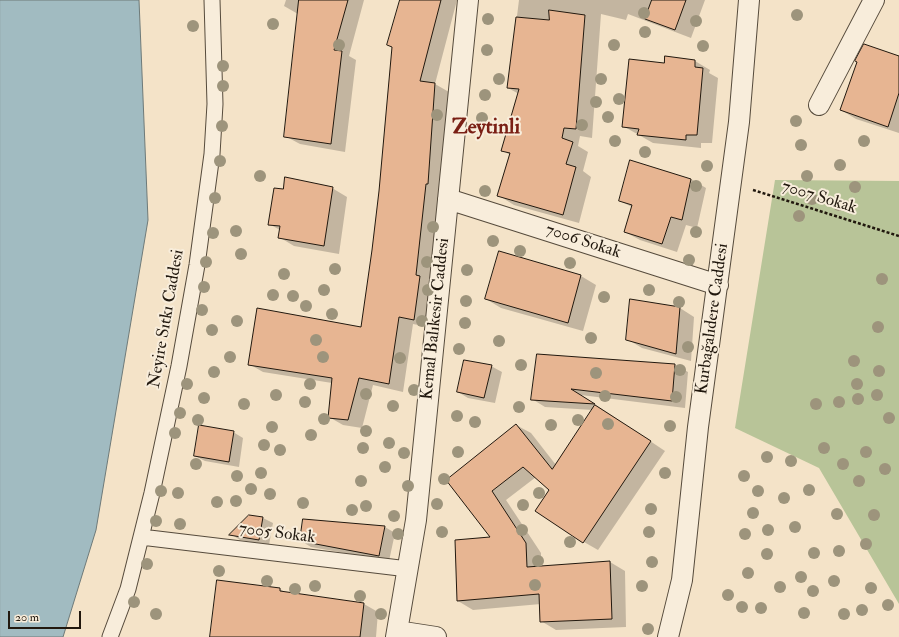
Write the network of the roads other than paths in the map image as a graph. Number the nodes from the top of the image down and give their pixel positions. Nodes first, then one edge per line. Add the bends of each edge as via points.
1 (212, 0) edge
2 (468, 0) edge
3 (749, 0) edge
4 (874, 0) edge
5 (819, 105) dead end
6 (448, 199) junction
7 (718, 285) junction
8 (141, 537) junction
9 (408, 569) junction
10 (396, 634) edge
11 (110, 637) edge
12 (436, 637) edge
13 (668, 637) edge

1 - 8 street, Neyire Sıtkı Caddesi via 215,104 212,154 197,265 179,366
2 - 6 street, Kemal Balıkesir Caddesi
3 - 7 street, Kurbağalıdere Caddesi via 739,122
4 - 5 street
6 - 7 street, 7006 Sokak
6 - 9 street, Kemal Balıkesir Caddesi via 416,520
7 - 13 street, Kurbağalıdere Caddesi via 698,427 682,580
8 - 9 street, 7005 Sokak
8 - 11 street, Neyire Sıtkı Caddesi via 128,589
9 - 10 street, Kemal Balıkesir Caddesi
10 - 12 street

